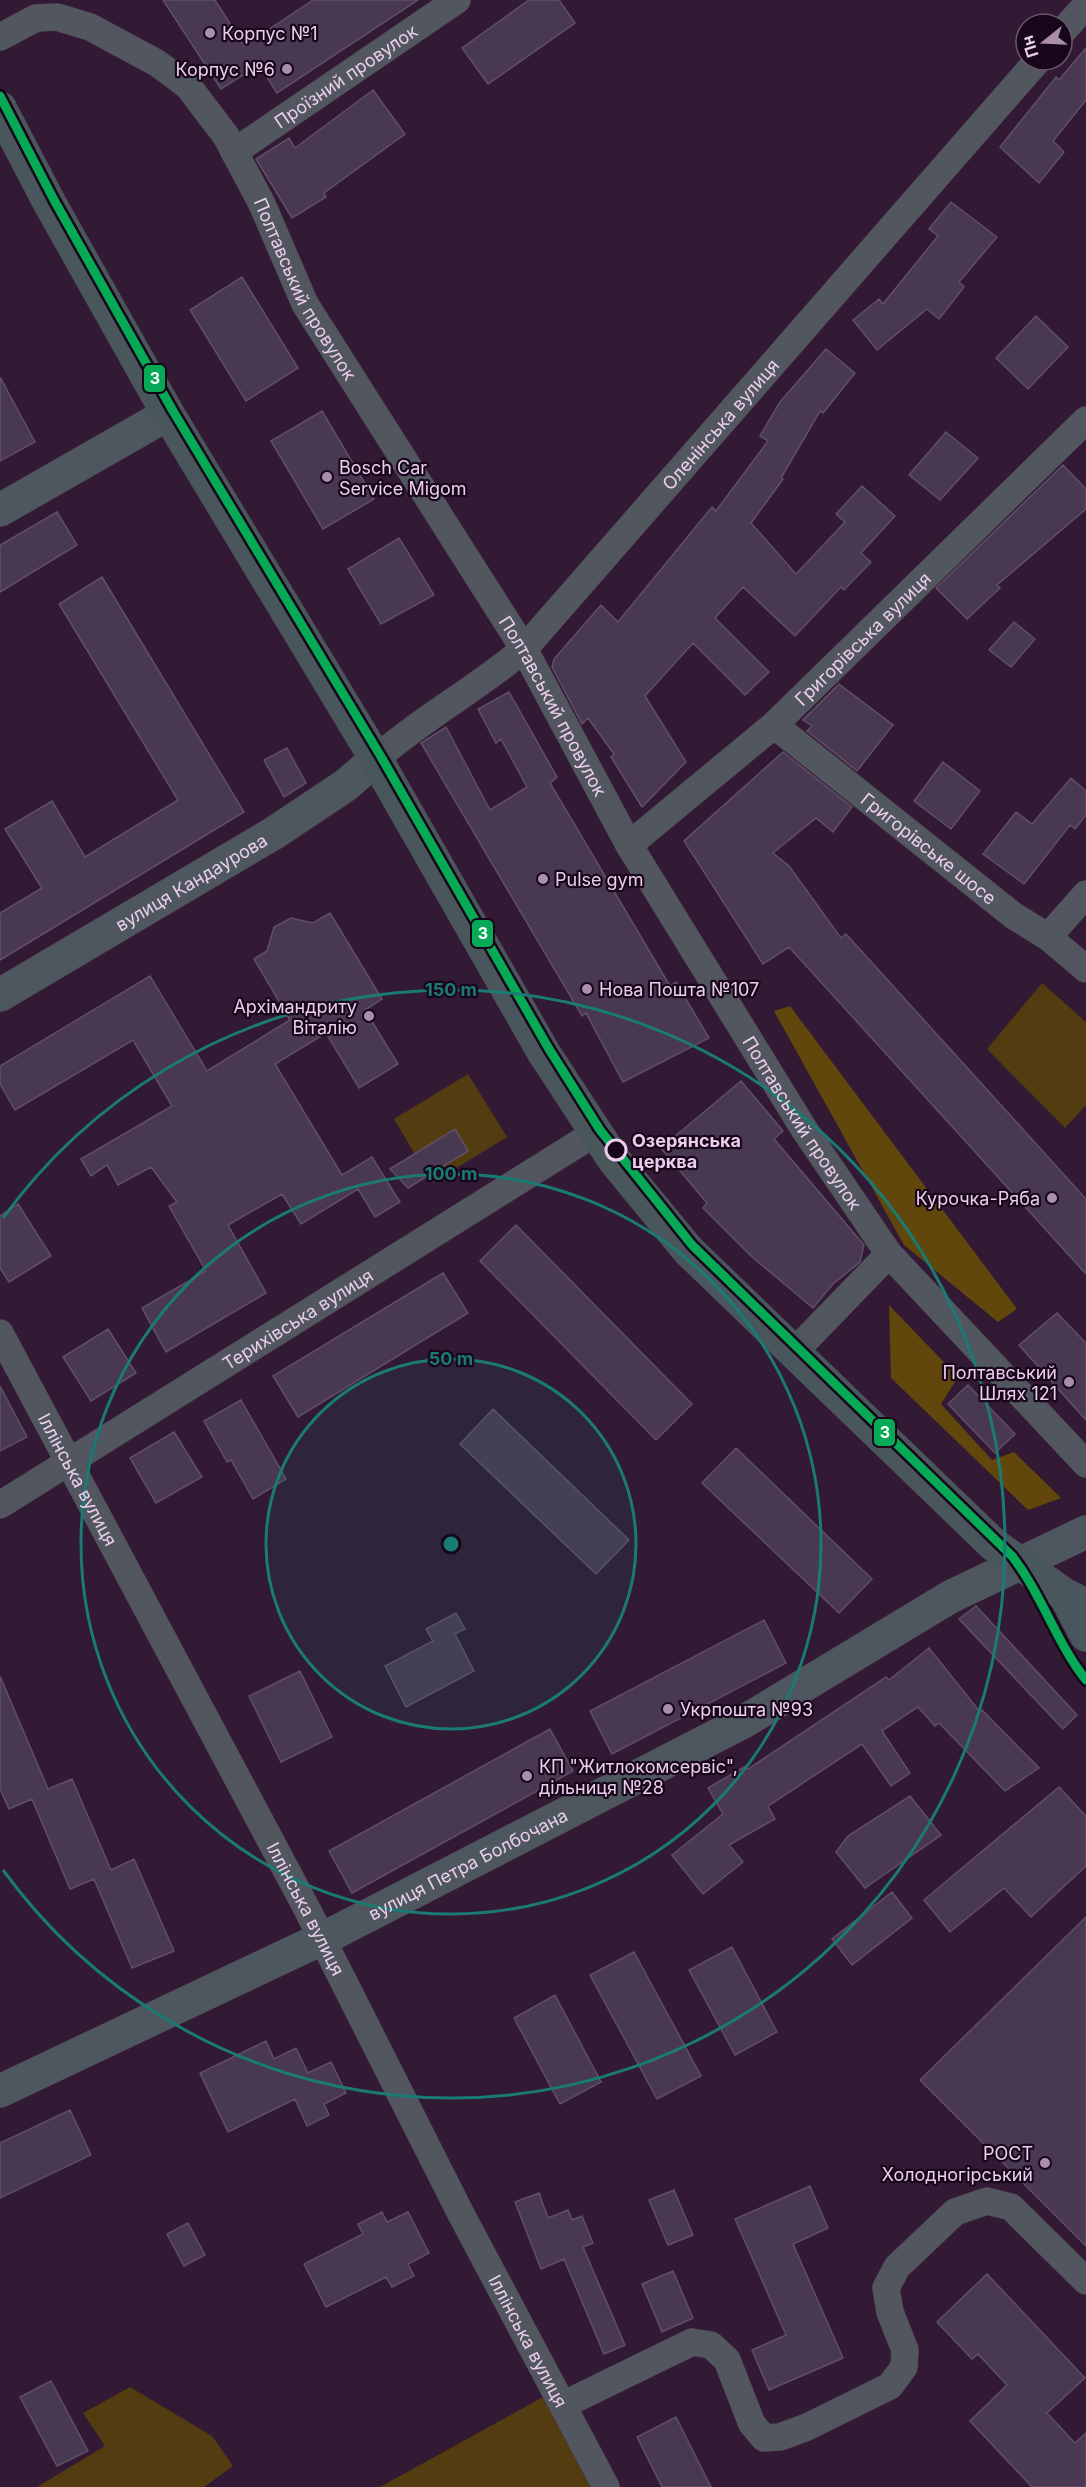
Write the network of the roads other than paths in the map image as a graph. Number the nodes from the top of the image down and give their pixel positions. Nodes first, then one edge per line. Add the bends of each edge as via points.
1 (457, 0) edge
2 (1086, 5) edge
3 (1074, 18) edge
4 (0, 37) edge
5 (1028, 72) edge
6 (0, 108) edge
7 (234, 152) junction
8 (168, 414) junction
9 (1086, 420) edge
10 (0, 510) edge
11 (524, 649) junction
12 (774, 725) junction
13 (376, 759) junction
14 (629, 845) junction
15 (1086, 894) edge
16 (1048, 937) junction
17 (1086, 969) edge
18 (0, 995) edge
19 (595, 1133) junction
20 (889, 1254) junction
21 (0, 1334) edge
22 (794, 1353) junction
23 (69, 1460) junction
24 (1086, 1464) edge
25 (0, 1505) edge
26 (1086, 1532) edge
27 (1019, 1564) junction
28 (1076, 1600) edge
29 (1086, 1635) edge
30 (322, 1938) junction
31 (0, 2091) edge
32 (1086, 2281) edge
33 (563, 2405) junction
34 (606, 2487) edge

1 - 7 street, Проїзний провулок
2 - 3 street
4 - 7 street, Полтавський провулок via 36,18 57,16 90,27 157,63 188,86
5 - 11 street, Оленінська вулиця
6 - 8 main road
7 - 11 street, Полтавський провулок via 262,204 305,304
8 - 10 street
8 - 13 main road
9 - 12 street, Григорівська вулиця
11 - 13 street, Оленінська вулиця
11 - 14 street, Полтавський провулок
12 - 14 street, Григорівська вулиця
12 - 16 street, Григорівське шосе via 1014,916
13 - 18 street, вулиця Кандаурова via 346,785 274,833
13 - 19 main road via 544,1053
14 - 20 street, Полтавський провулок via 804,1129
15 - 16 street
16 - 17 street, Григорівське шосе
19 - 22 main road via 688,1250
19 - 23 street, Терихівська вулиця
20 - 22 street
20 - 24 street, Полтавський провулок
21 - 23 street, Іллінська вулиця
22 - 27 main road via 994,1545
23 - 25 street, Терихівська вулиця
23 - 30 street, Іллінська вулиця
26 - 27 street, вулиця Петра Болбочана
27 - 28 main road
27 - 30 street, вулиця Петра Болбочана via 950,1597 745,1721
28 - 29 main road
30 - 31 street, вулиця Петра Болбочана
30 - 33 street, Іллінська вулиця via 461,2214
32 - 33 street via 1011,2207 987,2201 955,2212 897,2267 886,2288 890,2312 905,2350 904,2367 890,2386 873,2396 780,2437 764,2438 752,2424 727,2360 711,2345 692,2343
33 - 34 street, Іллінська вулиця

